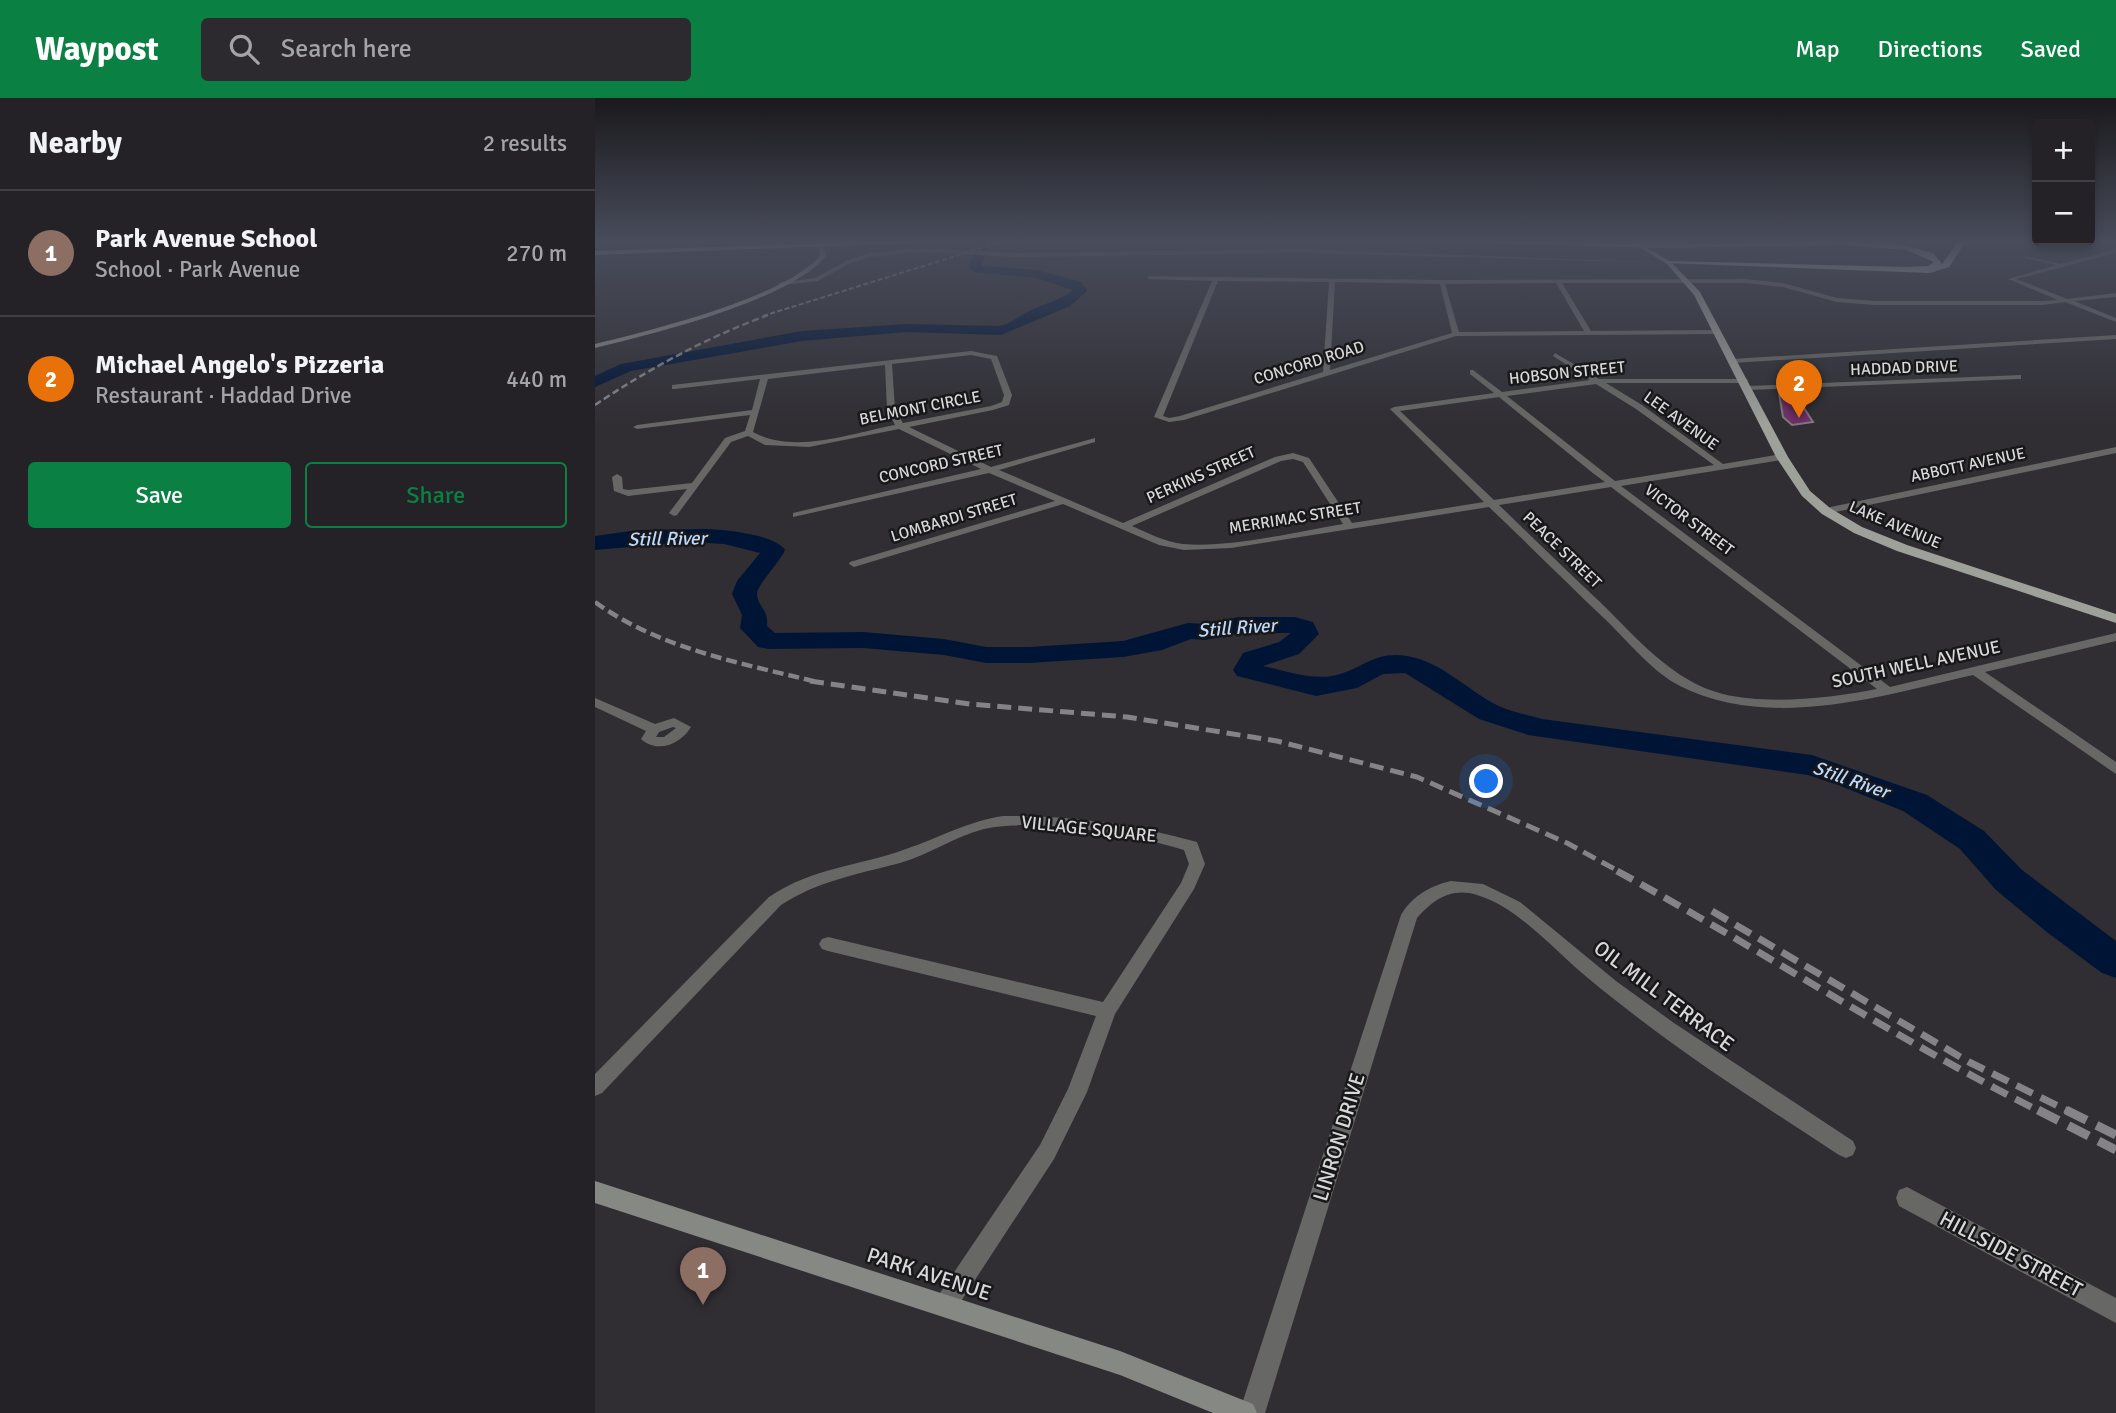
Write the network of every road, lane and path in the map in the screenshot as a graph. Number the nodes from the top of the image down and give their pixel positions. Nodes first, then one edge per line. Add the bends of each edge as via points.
1 (738, 301) edge
2 (1207, 301) edge
3 (1331, 301) edge
4 (1447, 301) edge
5 (1570, 301) edge
6 (1699, 301) edge
7 (1849, 301) edge
8 (2072, 301) edge
9 (2068, 302) junction
10 (2116, 320) edge
11 (1717, 332) junction
12 (1589, 333) junction
13 (1456, 334) junction
14 (2116, 337) edge
15 (595, 346) edge
16 (1555, 355) dead end
17 (1732, 361) junction
18 (888, 363) junction
19 (1326, 372) junction
20 (1473, 372) dead end
21 (765, 376) junction
22 (2018, 377) dead end
23 (1599, 382) junction
24 (1746, 384) junction
25 (675, 387) dead end
26 (1501, 393) junction
27 (1394, 409) joint
28 (753, 412) junction
29 (900, 426) junction
30 (637, 427) dead end
31 (749, 433) junction
32 (1091, 440) dead end
33 (2116, 450) edge
34 (1782, 457) junction
35 (1719, 465) junction
36 (990, 470) junction
37 (617, 477) dead end
38 (1613, 482) junction
39 (696, 485) junction
40 (1064, 502) junction
41 (1492, 504) junction
42 (1826, 511) junction
43 (674, 513) dead end
44 (796, 515) dead end
45 (1349, 525) junction
46 (1124, 526) junction
47 (854, 564) dead end
48 (2116, 619) edge
49 (2116, 637) edge
50 (1974, 670) junction
51 (1888, 691) junction
52 (1720, 698) joint
53 (595, 702) edge
54 (654, 729) dead end
55 (2116, 769) edge
56 (1454, 886) joint
57 (828, 944) dead end
58 (1107, 1011) junction
59 (595, 1087) edge
60 (1846, 1148) dead end
61 (595, 1192) edge
62 (1907, 1198) dead end
63 (946, 1304) junction
64 (2116, 1311) edge
65 (1244, 1413) edge
66 (1252, 1413) edge

1 - 15 main road via 695,320
2 - 19 street, CONCORD ROAD via 1158,417 1162,420
3 - 19 street
4 - 13 street
5 - 12 street
6 - 11 main road, LAKE AVENUE
7 - 9 street
8 - 9 street
9 - 10 street
11 - 12 street, CONCORD ROAD
11 - 17 main road, LAKE AVENUE
12 - 13 street, CONCORD ROAD
13 - 19 street, CONCORD ROAD
14 - 17 street
16 - 23 street, LEE AVENUE
17 - 24 main road, LAKE AVENUE
18 - 21 street, BELMONT CIRCLE
18 - 29 street via 891,410
18 - 29 street, BELMONT CIRCLE via 987,354 994,358 1008,395 1006,403 993,408
20 - 26 street, VICTOR STREET
21 - 25 street, BELMONT CIRCLE
21 - 28 street
22 - 24 street, HADDAD DRIVE
23 - 24 street, HOBSON STREET
23 - 26 street, HOBSON STREET
23 - 35 street, LEE AVENUE
24 - 34 main road, LAKE AVENUE
26 - 27 street, HOBSON STREET
26 - 38 street, VICTOR STREET
27 - 41 street, PEACE STREET
28 - 30 street
28 - 31 street
29 - 31 street, BELMONT CIRCLE via 786,446
29 - 36 street, MERRIMAC STREET
31 - 39 street via 728,440
32 - 36 street, CONCORD STREET
33 - 42 street, ABBOTT AVENUE
34 - 35 street, MERRIMAC STREET
34 - 42 main road, LAKE AVENUE via 1806,493
35 - 38 street, MERRIMAC STREET
36 - 40 street, MERRIMAC STREET
36 - 44 street, CONCORD STREET
37 - 39 street via 619,491 628,493
38 - 41 street, MERRIMAC STREET
38 - 51 street, VICTOR STREET
39 - 43 street
40 - 46 street, MERRIMAC STREET
40 - 47 street, LOMBARDI STREET
41 - 45 street, MERRIMAC STREET
41 - 52 street, PEACE STREET via 1648,655 1682,682
42 - 48 main road, LAKE AVENUE via 1902,548
45 - 46 street, MERRIMAC STREET via 1208,548 1163,543
45 - 46 street, PERKINS STREET via 1306,460 1293,456
49 - 50 street, SOUTH WELL AVENUE
50 - 51 street, SOUTH WELL AVENUE
50 - 55 street
51 - 52 street, SOUTH WELL AVENUE via 1835,701 1770,704
53 - 54 street
56 - 60 street, OIL MILL TERRACE via 1485,891 1513,907 1698,1052
56 - 66 street, LINRON DRIVE via 1427,894 1409,915
57 - 58 street
58 - 59 street, VILLAGE SQUARE via 1188,885 1197,864 1191,846 1164,837 1030,821 988,823 949,834 917,852 825,873 796,885 775,901
58 - 63 street, VILLAGE SQUARE via 1077,1091 1047,1152
61 - 63 main road, PARK AVENUE
62 - 64 street, HILLSIDE STREET
63 - 65 main road, PARK AVENUE via 1120,1363

